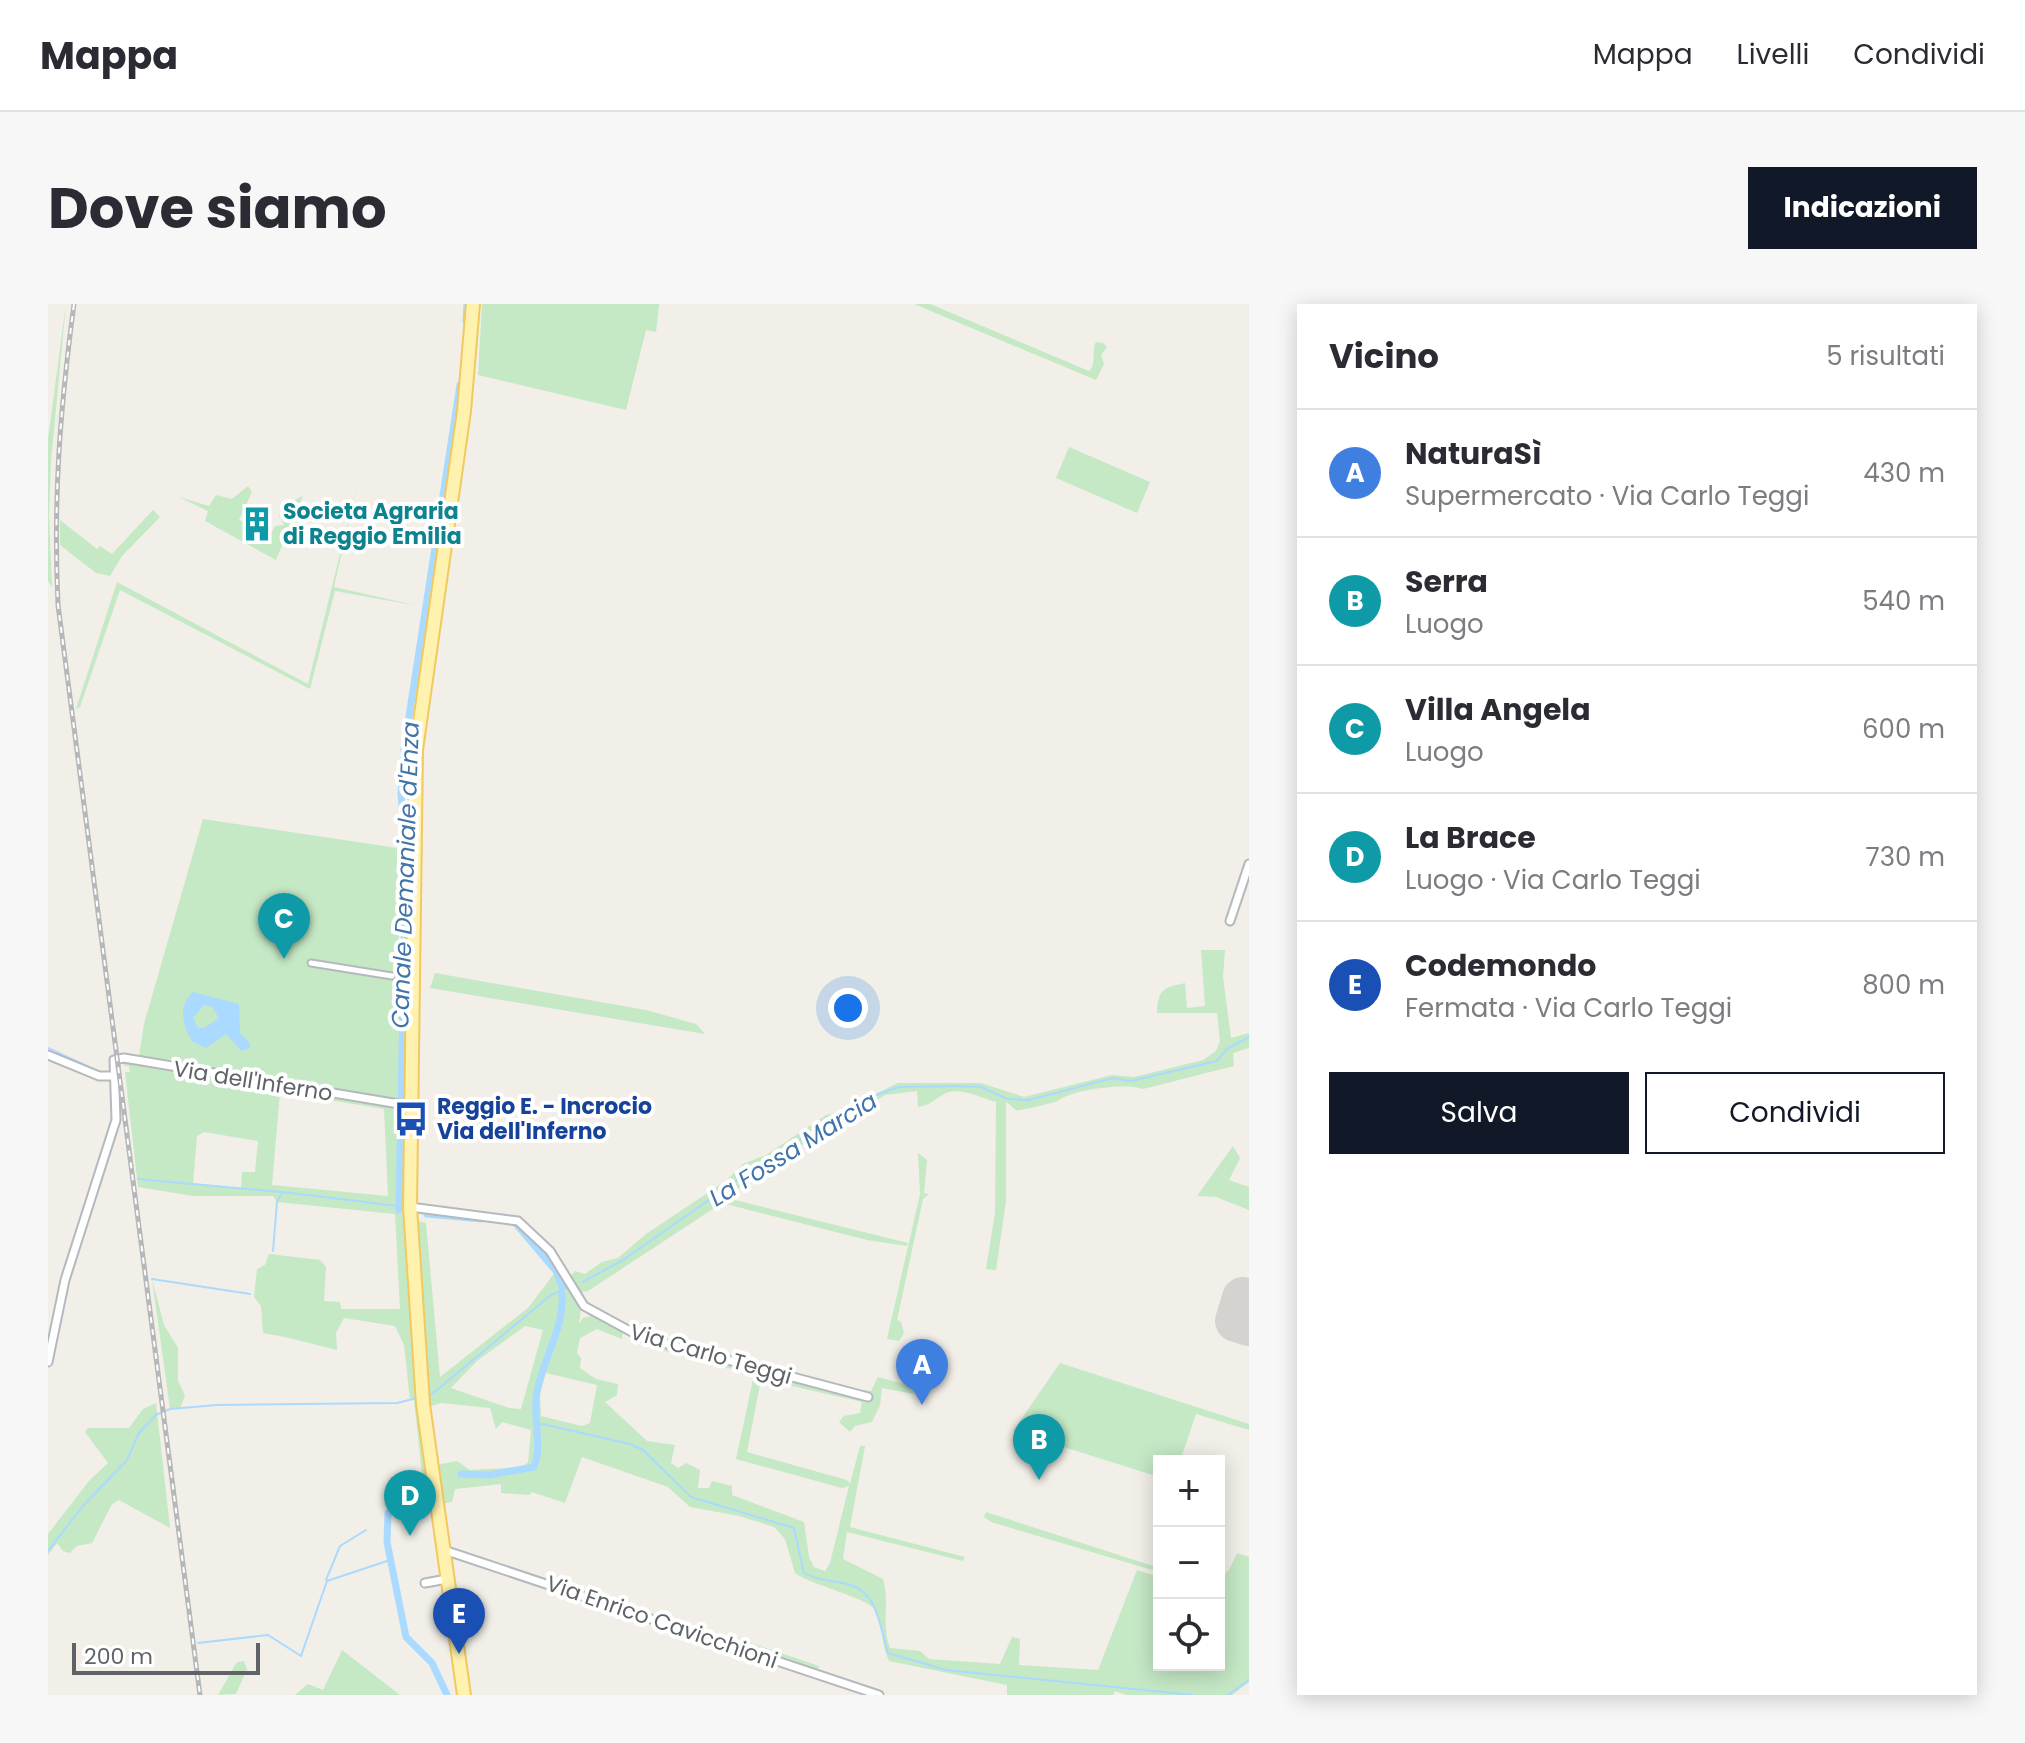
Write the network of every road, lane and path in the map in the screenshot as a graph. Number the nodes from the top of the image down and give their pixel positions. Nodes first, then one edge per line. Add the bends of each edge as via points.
1 (473, 304) edge
2 (1249, 864) edge
3 (1230, 921) dead end
4 (311, 963) dead end
5 (392, 976) dead end
6 (48, 1055) edge
7 (113, 1076) junction
8 (408, 1105) junction
9 (410, 1207) junction
10 (48, 1362) edge
11 (868, 1397) dead end
12 (444, 1550) junction
13 (447, 1579) junction
14 (425, 1583) dead end
15 (464, 1695) edge
16 (879, 1695) edge

1 - 8 main road via 468,382 416,750
2 - 3 street
4 - 5 street
6 - 7 street
7 - 8 street, Via dell'Inferno via 112,1062 120,1058
7 - 10 street via 116,1120 65,1280
8 - 9 main road
9 - 11 street, Via Carlo Teggi via 518,1221 550,1251 584,1306 641,1337
9 - 12 main road via 423,1404
12 - 13 main road
12 - 16 street, Via Enrico Cavicchioni
13 - 14 street
13 - 15 main road

